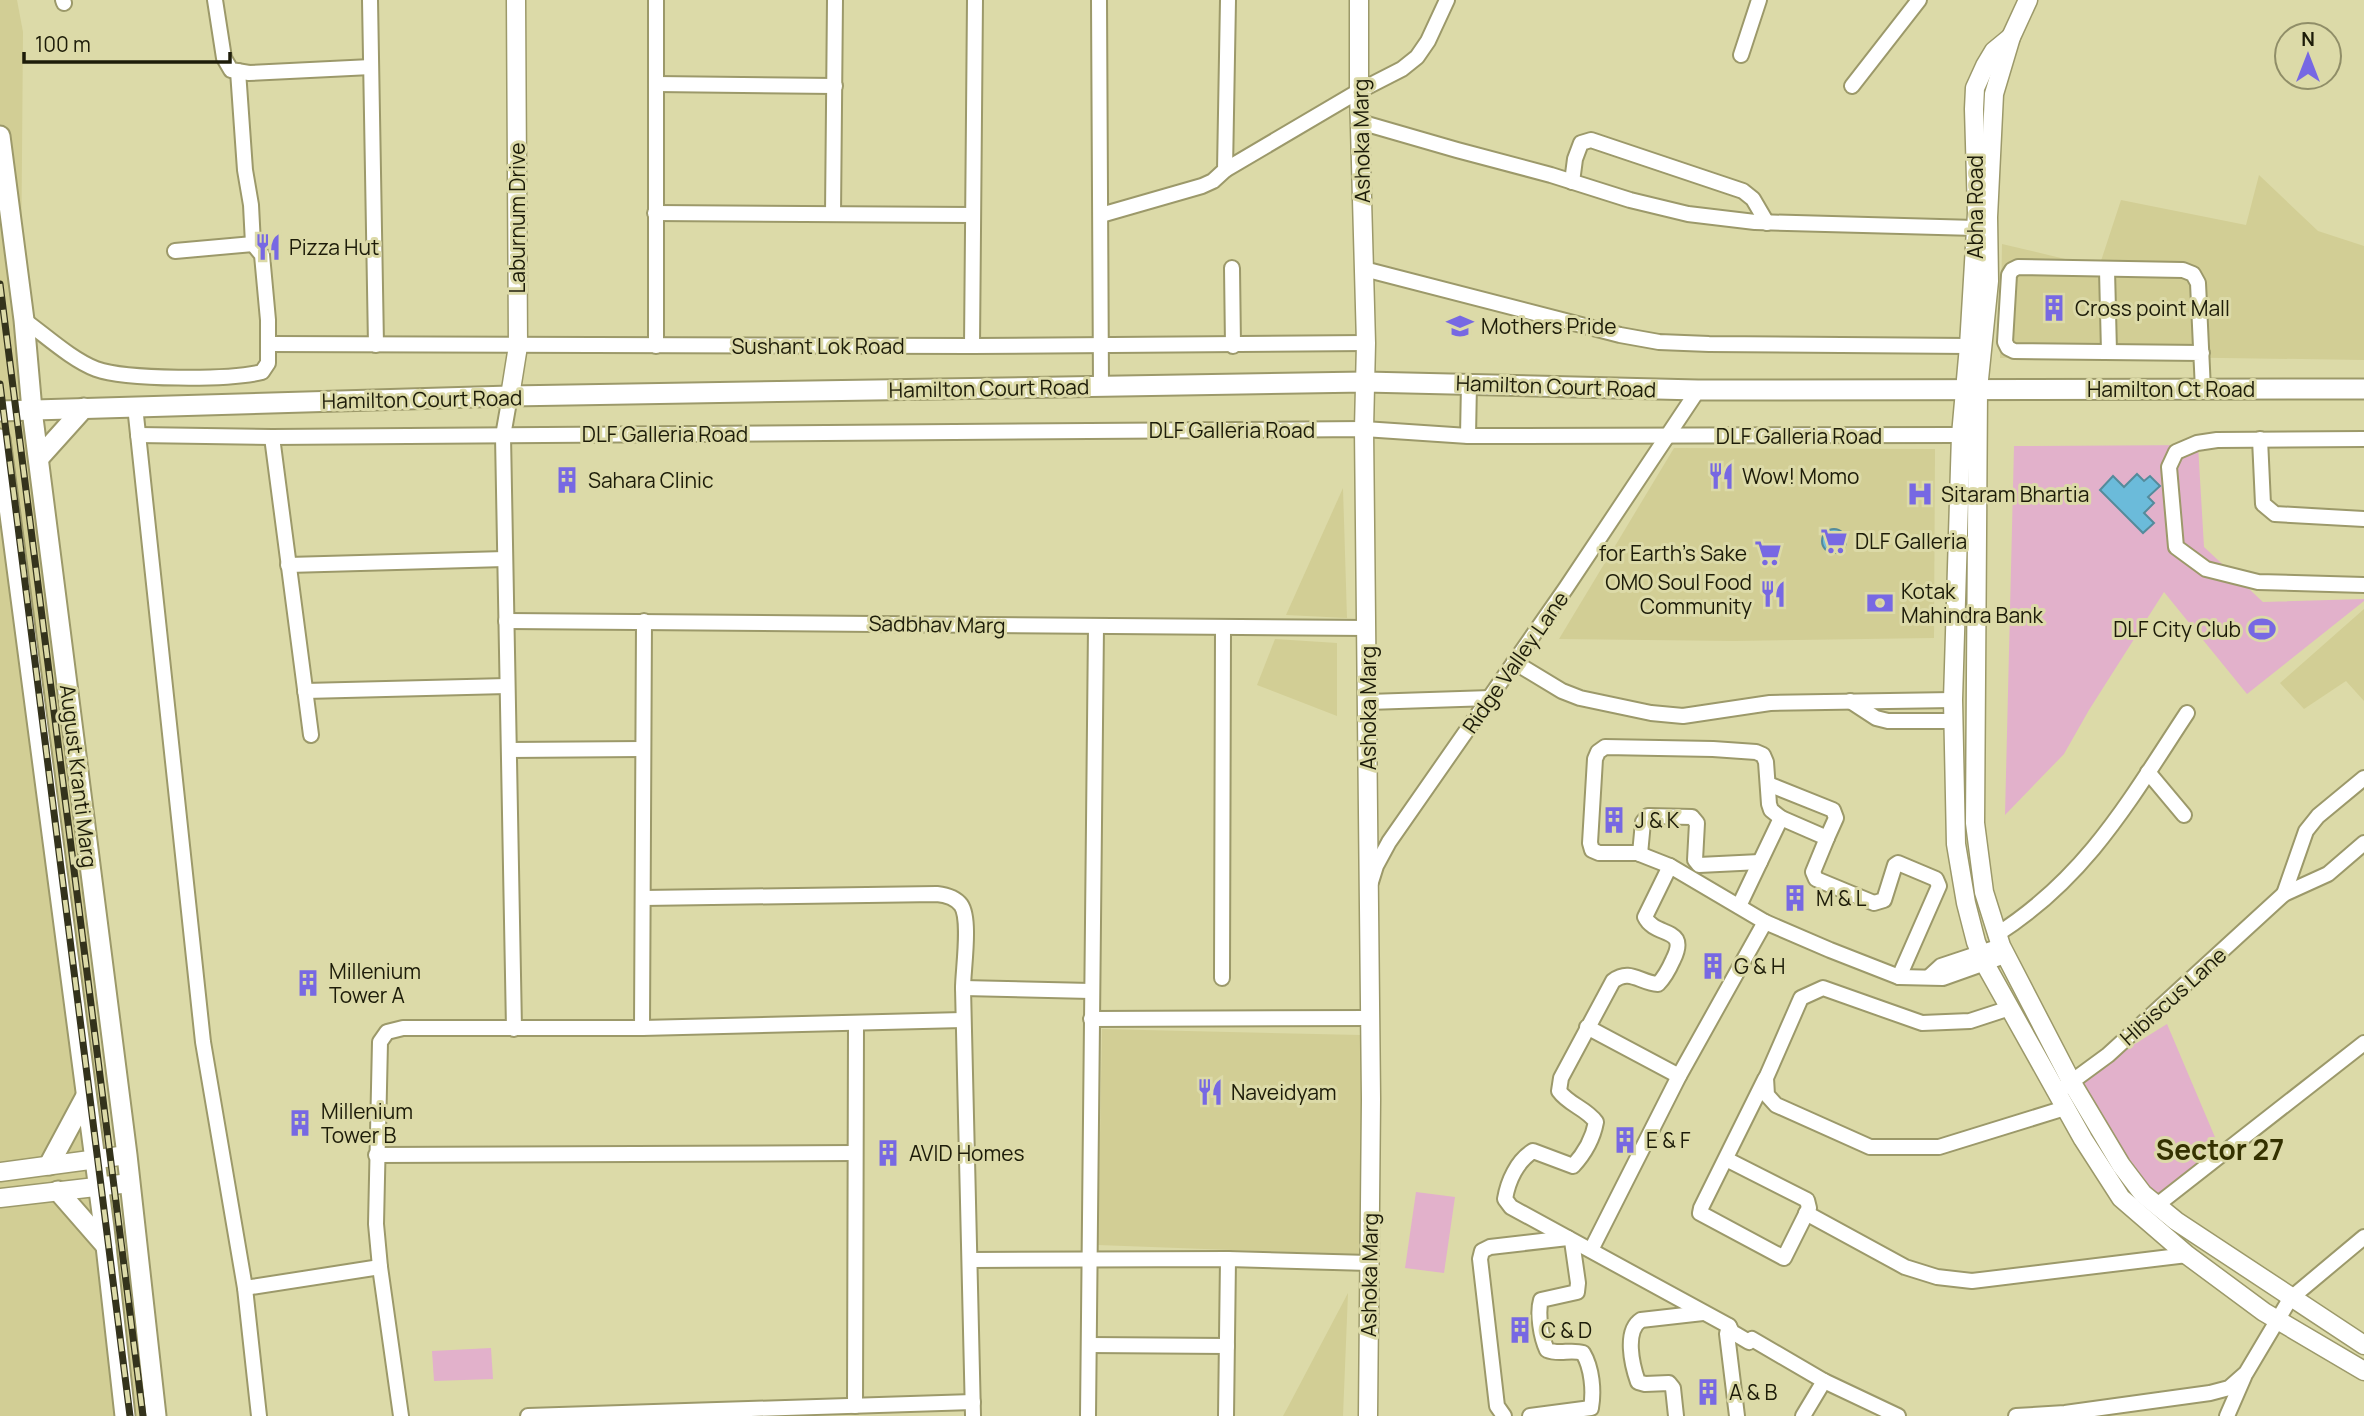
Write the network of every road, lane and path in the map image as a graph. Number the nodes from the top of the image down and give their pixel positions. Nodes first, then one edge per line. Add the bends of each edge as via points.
1 (215, 0) edge
2 (370, 0) edge
3 (516, 0) edge
4 (656, 0) edge
5 (835, 0) edge
6 (975, 0) edge
7 (1099, 0) edge
8 (1228, 0) edge
9 (1359, 0) edge
10 (1447, 0) edge
11 (1759, 0) edge
12 (1919, 0) edge
13 (2028, 0) edge
14 (2011, 37) junction
15 (1741, 55) dead end
16 (371, 67) junction
17 (238, 71) junction
18 (656, 84) junction
19 (835, 86) junction
20 (1852, 86) dead end
21 (1359, 91) junction
22 (1360, 121) junction
23 (0, 136) edge
24 (1225, 170) junction
25 (1572, 182) junction
26 (655, 213) junction
27 (833, 214) junction
28 (973, 215) junction
29 (1101, 215) junction
30 (1767, 223) junction
31 (1976, 228) junction
32 (253, 244) junction
33 (175, 251) dead end
34 (1232, 268) dead end
35 (1364, 269) junction
36 (2107, 270) junction
37 (1989, 281) junction
38 (2009, 282) junction
39 (24, 320) junction
40 (1366, 343) junction
41 (269, 344) junction
42 (376, 345) junction
43 (1101, 345) junction
44 (517, 346) junction
45 (656, 346) junction
46 (972, 346) junction
47 (1233, 346) junction
48 (1969, 346) junction
49 (2109, 352) junction
50 (2202, 353) junction
51 (1365, 382) junction
52 (1469, 383) junction
53 (1101, 386) junction
54 (2364, 388) edge
55 (1971, 389) junction
56 (1698, 390) junction
57 (2203, 390) junction
58 (510, 396) junction
59 (135, 406) junction
60 (84, 408) junction
61 (32, 410) junction
62 (0, 411) edge
63 (1364, 429) junction
64 (138, 435) junction
65 (1961, 435) junction
66 (503, 436) junction
67 (1468, 436) junction
68 (272, 437) junction
69 (1666, 437) junction
70 (0, 439) edge
71 (2260, 439) junction
72 (2364, 439) edge
73 (39, 458) junction
74 (2364, 519) edge
75 (505, 559) junction
76 (288, 565) junction
77 (2364, 585) edge
78 (506, 621) junction
79 (644, 621) junction
80 (1096, 626) junction
81 (1223, 627) junction
82 (1367, 628) junction
83 (1514, 662) junction
84 (507, 686) junction
85 (305, 691) junction
86 (1490, 698) junction
87 (1953, 700) junction
88 (1850, 701) junction
89 (1368, 702) junction
90 (2187, 713) dead end
91 (1954, 721) junction
92 (311, 735) dead end
93 (643, 749) junction
94 (509, 750) junction
95 (2148, 772) junction
96 (2364, 778) edge
97 (1768, 784) junction
98 (2184, 815) dead end
99 (1781, 818) junction
100 (1827, 838) junction
101 (2364, 843) edge
102 (1640, 854) junction
103 (1760, 862) junction
104 (1670, 866) junction
105 (1368, 890) junction
106 (2284, 894) junction
107 (643, 898) junction
108 (1740, 906) junction
109 (1765, 922) junction
110 (2000, 946) junction
111 (1982, 958) junction
112 (1899, 977) junction
113 (1222, 978) dead end
114 (963, 988) junction
115 (1091, 991) junction
116 (2010, 1008) junction
117 (1370, 1018) junction
118 (1091, 1019) junction
119 (963, 1020) junction
120 (856, 1024) junction
121 (1587, 1027) junction
122 (642, 1028) junction
123 (514, 1029) junction
124 (2364, 1043) edge
125 (1679, 1076) junction
126 (1766, 1078) junction
127 (2065, 1094) junction
128 (86, 1096) junction
129 (855, 1153) junction
130 (127, 1155) junction
131 (376, 1155) junction
132 (1726, 1158) junction
133 (94, 1159) junction
134 (49, 1165) junction
135 (0, 1172) edge
136 (130, 1183) junction
137 (98, 1187) junction
138 (58, 1191) junction
139 (0, 1198) edge
140 (2158, 1205) junction
141 (1807, 1213) junction
142 (2364, 1237) edge
143 (1570, 1239) junction
144 (106, 1246) junction
145 (1591, 1250) junction
146 (2187, 1255) junction
147 (1088, 1258) junction
148 (1228, 1259) junction
149 (971, 1261) junction
150 (1369, 1264) junction
151 (380, 1267) junction
152 (245, 1288) junction
153 (2290, 1299) junction
154 (1703, 1313) junction
155 (2277, 1320) junction
156 (1729, 1326) junction
157 (1089, 1345) junction
158 (2364, 1345) edge
159 (1227, 1346) junction
160 (2364, 1371) edge
161 (2246, 1373) junction
162 (1824, 1381) junction
163 (855, 1406) junction
164 (973, 1409) edge
165 (2066, 1414) edge
166 (125, 1416) edge
167 (156, 1416) edge
168 (259, 1416) edge
169 (401, 1416) edge
170 (528, 1416) edge
171 (1088, 1416) edge
172 (1226, 1416) edge
173 (1368, 1416) edge
174 (1504, 1416) edge
175 (1530, 1416) edge
176 (1676, 1416) edge
177 (1737, 1416) edge
178 (1803, 1416) edge
179 (1896, 1416) edge
180 (2016, 1416) edge
181 (2227, 1416) edge

1 - 17 street via 224,58 231,70
2 - 16 street
3 - 44 street, Laburnum Drive
4 - 18 street
5 - 19 street
6 - 28 street
7 - 29 street
8 - 24 street
9 - 21 street, Ashoka Marg
10 - 21 street via 1417,57
11 - 15 street
12 - 20 street
13 - 14 street, Abha Road
14 - 31 street, Abha Road via 1994,51 1975,88
14 - 37 street, Abha Road via 1994,94
16 - 17 street
16 - 42 street
17 - 32 street
18 - 19 street
18 - 26 street
19 - 27 street
21 - 22 street, Ashoka Marg
21 - 24 street
22 - 25 street
22 - 35 street, Ashoka Marg
23 - 39 main road, August Kranti Marg
24 - 29 street via 1202,186
25 - 30 street via 1688,214
25 - 30 street via 1581,143 1591,140 1743,191
26 - 27 street
26 - 45 street
27 - 28 street
28 - 46 street
29 - 43 street
30 - 31 street
31 - 48 street, Abha Road
32 - 33 street
32 - 41 street via 262,255
34 - 47 street
35 - 40 street, Ashoka Marg
35 - 48 street via 1659,342
36 - 38 street via 2018,267 2012,270
36 - 49 street
36 - 50 street via 2183,270 2193,274 2198,284
37 - 38 street
37 - 55 street, Abha Road
38 - 49 street via 2008,348
39 - 41 street via 93,368 111,373 252,375 262,372 268,363
39 - 61 main road, August Kranti Marg
40 - 47 street, Sushant Lok Road
40 - 51 street, Ashoka Marg
41 - 42 street, Sushant Lok Road
42 - 44 street, Sushant Lok Road
43 - 46 street, Sushant Lok Road
43 - 47 street, Sushant Lok Road
43 - 53 street
44 - 45 street, Sushant Lok Road
44 - 58 street, Laburnum Drive
45 - 46 street, Sushant Lok Road
48 - 55 street, Abha Road
49 - 50 street
50 - 57 street
51 - 52 main road, Hamilton Court Road
51 - 53 main road, Hamilton Court Road
51 - 63 street, Ashoka Marg
52 - 56 main road, Hamilton Court Road
52 - 67 street
53 - 58 main road, Hamilton Court Road
54 - 57 main road, Hamilton Ct Road
55 - 56 main road, Hamilton Court Road
55 - 57 main road, Hamilton Ct Road
55 - 65 street
55 - 110 street via 1975,823 1984,892
56 - 69 street, Ridge Valley Lane
58 - 59 main road, Hamilton Court Road
58 - 66 street, Laburnum Drive
59 - 60 main road, Hamilton Court Road
59 - 64 street
60 - 61 main road, Hamilton Court Road
60 - 73 main road
61 - 62 main road, Hamilton Court Road
61 - 73 main road, August Kranti Marg
63 - 66 street, DLF Galleria Road
63 - 67 street, DLF Galleria Road
63 - 82 street, Ashoka Marg
64 - 68 street, DLF Galleria Road
64 - 152 street via 203,1042
65 - 69 street, DLF Galleria Road
65 - 87 street
66 - 68 street, DLF Galleria Road
66 - 75 street, Laburnum Drive
67 - 69 street, DLF Galleria Road
68 - 76 street
69 - 83 street, Ridge Valley Lane
70 - 128 main road, August Kranti Marg
71 - 72 street
71 - 74 street via 2263,504 2275,514
71 - 77 street via 2197,443 2176,452 2169,467 2176,547 2206,569 2258,582
73 - 130 main road, August Kranti Marg
75 - 76 street
75 - 78 street, Laburnum Drive
76 - 85 street
78 - 79 street, Sadbhav Marg
78 - 84 street, Laburnum Drive
79 - 80 street, Sadbhav Marg
79 - 93 street
80 - 81 street, Sadbhav Marg
80 - 115 street
81 - 82 street, Sadbhav Marg
81 - 113 street
82 - 89 street, Ashoka Marg
83 - 86 street, Ridge Valley Lane
83 - 88 street via 1580,698 1651,713 1683,716 1770,704
84 - 85 street
84 - 94 street, Laburnum Drive
85 - 92 street
86 - 89 street
86 - 105 street, Ridge Valley Lane via 1389,842
87 - 88 street
87 - 91 street
88 - 91 street via 1888,721
89 - 105 street, Ashoka Marg
90 - 95 street
91 - 111 street via 1956,844
93 - 94 street
93 - 107 street
94 - 123 street, Laburnum Drive
95 - 98 street
95 - 110 street via 2082,863
96 - 106 street, Hibiscus Lane via 2306,831
97 - 99 street via 1771,810
97 - 100 street via 1833,810 1836,818
97 - 102 street via 1766,762 1756,752 1605,747 1595,758 1590,844 1600,853
99 - 100 street
99 - 103 street
100 - 112 street via 1813,876 1874,902 1884,900 1898,863 1938,882
101 - 106 street, Hibiscus Lane via 2328,874
102 - 103 street via 1643,822 1648,816 1692,817 1697,823 1695,860 1699,865
102 - 104 street
103 - 108 street
104 - 108 street
104 - 121 street via 1645,917 1678,941 1664,978 1658,984 1622,975
105 - 117 street, Ashoka Marg
106 - 127 street, Hibiscus Lane
107 - 114 street via 951,897 962,906 965,919
107 - 122 street
108 - 109 street
109 - 112 street
109 - 125 street
110 - 111 street
110 - 127 street
111 - 112 street via 1943,978
111 - 116 street
114 - 115 street
114 - 119 street
115 - 118 street
116 - 126 street via 1970,1021 1922,1023 1823,988 1801,999
116 - 127 street
117 - 118 street
117 - 150 street, Ashoka Marg
118 - 147 street
119 - 120 street
119 - 149 street
120 - 122 street
120 - 129 street
121 - 125 street
121 - 143 street via 1560,1078 1559,1091 1590,1113 1595,1131 1573,1166 1532,1151 1522,1158 1504,1199
122 - 123 street
123 - 131 street via 403,1028 387,1032 380,1042
124 - 140 street
125 - 145 street
126 - 127 street via 1767,1095 1776,1105 1870,1147 1939,1147
126 - 132 street
127 - 140 street via 2143,1194
127 - 146 street via 2121,1198
128 - 133 main road, August Kranti Marg
128 - 134 main road
129 - 131 street
129 - 163 street
130 - 133 street
130 - 136 main road, August Kranti Marg
131 - 151 street
132 - 141 street via 1807,1200
132 - 141 street via 1700,1213 1781,1258 1786,1257
133 - 134 street
133 - 137 main road, August Kranti Marg
134 - 135 street
136 - 137 street
136 - 167 main road, August Kranti Marg
137 - 138 street
137 - 144 main road, August Kranti Marg
138 - 139 street
138 - 144 main road
140 - 153 street
141 - 146 street via 1905,1267 1972,1281
142 - 153 street
143 - 145 street
143 - 174 street via 1482,1251 1497,1406
143 - 175 street via 1577,1292 1547,1297 1539,1306 1547,1350 1574,1350 1583,1353 1588,1362 1591,1408
144 - 166 main road, August Kranti Marg
145 - 154 street
146 - 155 street
147 - 148 street
147 - 149 street
147 - 157 street
148 - 150 street
148 - 159 street
149 - 164 street
150 - 173 street, Ashoka Marg
151 - 152 street
151 - 169 street
152 - 168 street
153 - 155 street
153 - 158 street
154 - 156 street
154 - 176 street via 1641,1320 1631,1333 1638,1382 1669,1383
155 - 160 street
155 - 161 street
156 - 162 street via 1753,1334 1752,1339
156 - 177 street
157 - 159 street
157 - 171 street
159 - 172 street
161 - 165 street via 2229,1388 2210,1393
161 - 181 street
162 - 178 street
162 - 179 street
163 - 164 street
163 - 170 street
165 - 180 street

